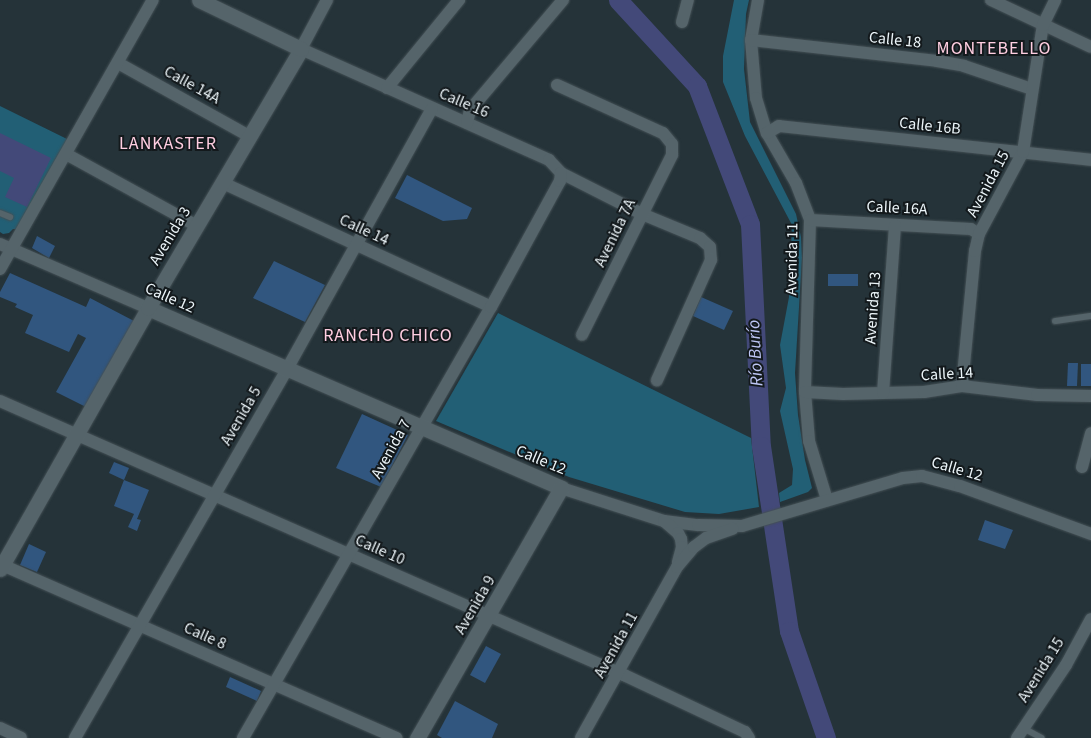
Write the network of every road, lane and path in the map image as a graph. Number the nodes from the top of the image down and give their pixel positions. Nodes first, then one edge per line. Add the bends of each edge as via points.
1 (153, 0) edge
2 (199, 0) edge
3 (327, 0) edge
4 (459, 0) edge
5 (563, 0) edge
6 (688, 0) edge
7 (758, 0) edge
8 (991, 0) edge
9 (1055, 0) edge
10 (682, 22) dead end
11 (1043, 25) junction
12 (751, 40) junction
13 (1091, 47) edge
14 (300, 49) junction
15 (118, 63) junction
16 (557, 85) dead end
17 (387, 88) junction
18 (1032, 89) junction
19 (432, 109) junction
20 (467, 123) junction
21 (767, 133) junction
22 (251, 137) junction
23 (1023, 152) junction
24 (66, 154) junction
25 (1091, 160) edge
26 (561, 173) junction
27 (223, 183) junction
28 (0, 213) edge
29 (642, 214) junction
30 (10, 217) dead end
31 (810, 220) junction
32 (895, 225) junction
33 (197, 226) junction
34 (979, 234) junction
35 (356, 245) junction
36 (6, 246) edge
37 (0, 270) edge
38 (491, 307) junction
39 (148, 308) junction
40 (1091, 316) edge
41 (1055, 321) dead end
42 (582, 335) dead end
43 (287, 369) junction
44 (657, 380) dead end
45 (962, 386) junction
46 (805, 392) junction
47 (883, 393) junction
48 (1091, 396) edge
49 (0, 401) edge
50 (421, 427) junction
51 (1091, 433) edge
52 (77, 435) junction
53 (1082, 467) dead end
54 (561, 488) junction
55 (214, 495) junction
56 (827, 500) junction
57 (664, 521) junction
58 (748, 524) junction
59 (1091, 534) edge
60 (349, 555) junction
61 (1, 566) edge
62 (677, 567) junction
63 (488, 616) junction
64 (1091, 619) edge
65 (140, 625) junction
66 (619, 673) junction
67 (274, 685) junction
68 (0, 728) edge
69 (1020, 733) edge
70 (747, 735) edge
71 (21, 738) edge
72 (76, 738) edge
73 (243, 738) edge
74 (397, 738) edge
75 (417, 738) edge
76 (581, 738) edge
77 (1042, 738) edge

1 - 15 street
2 - 14 street, Calle 16
3 - 14 street, Avenida 3
4 - 17 street
5 - 20 street via 470,110
6 - 10 street
7 - 12 street, Avenida 11
8 - 11 street
9 - 11 street, Avenida 15
11 - 13 street
11 - 18 street, Avenida 15
12 - 18 street, Calle 18 via 937,60
12 - 21 street, Avenida 11 via 756,98
14 - 17 street, Calle 16
14 - 22 street, Avenida 3
15 - 22 street, Calle 14A
15 - 24 street
16 - 29 street, Avenida 7A via 663,133 672,144 672,155
17 - 19 street, Calle 16
18 - 23 street, Avenida 15
19 - 20 street, Calle 16
19 - 35 street, Avenida 5
20 - 26 street, Calle 16 via 549,160
21 - 23 street, Calle 16B via 779,126
21 - 31 street, Avenida 11 via 796,183
22 - 27 street, Avenida 3
23 - 25 street, Calle 16B
23 - 34 street, Avenida 15
24 - 33 street
24 - 36 street
26 - 29 street, Calle 16
26 - 38 street, Avenida 7
27 - 33 street, Avenida 3
27 - 35 street, Calle 14
28 - 30 lane
29 - 42 street, Avenida 7A
29 - 44 street, Calle 16 via 700,238 710,247 711,260
31 - 32 street, Calle 16A
31 - 46 street, Avenida 11
32 - 34 street, Calle 16A via 971,229
32 - 47 street, Avenida 13
33 - 39 street, Avenida 3
34 - 45 street, Avenida 15 via 971,268
35 - 38 street, Calle 14
35 - 43 street, Avenida 5
36 - 37 street
36 - 39 street, Calle 12
38 - 50 street, Avenida 7
39 - 43 street, Calle 12
39 - 52 street, Avenida 3
40 - 41 lane
43 - 50 street, Calle 12
43 - 55 street, Avenida 5
45 - 47 street, Calle 14 via 924,392
45 - 48 street, Calle 14 via 1037,396
46 - 47 street, Calle 14
46 - 56 street, Avenida 11 via 809,441
49 - 52 street, Calle 10
50 - 54 street, Calle 12
50 - 60 street, Avenida 7
51 - 53 street
52 - 55 street, Calle 10
52 - 61 street, Avenida 3
54 - 57 street, Calle 12
54 - 63 street, Avenida 9
55 - 60 street, Calle 10
55 - 65 street, Avenida 5
56 - 58 street, Calle 12
56 - 59 street, Calle 12 via 903,478 922,476 960,486
57 - 58 street, Calle 12 via 698,525
57 - 62 street, Avenida 11 via 681,539
58 - 62 street, Avenida 11 via 706,538 694,546
60 - 63 street, Calle 10
60 - 67 street, Avenida 7
61 - 65 street, Calle 8
62 - 66 street, Avenida 11
63 - 66 street, Calle 10
63 - 75 street, Avenida 9
64 - 69 street, Avenida 15 via 1066,665
65 - 67 street, Calle 8
65 - 72 street, Avenida 5
66 - 70 street, Calle 10
66 - 76 street, Avenida 11
67 - 73 street, Avenida 7
67 - 74 street, Calle 8
68 - 71 street
69 - 77 lane

